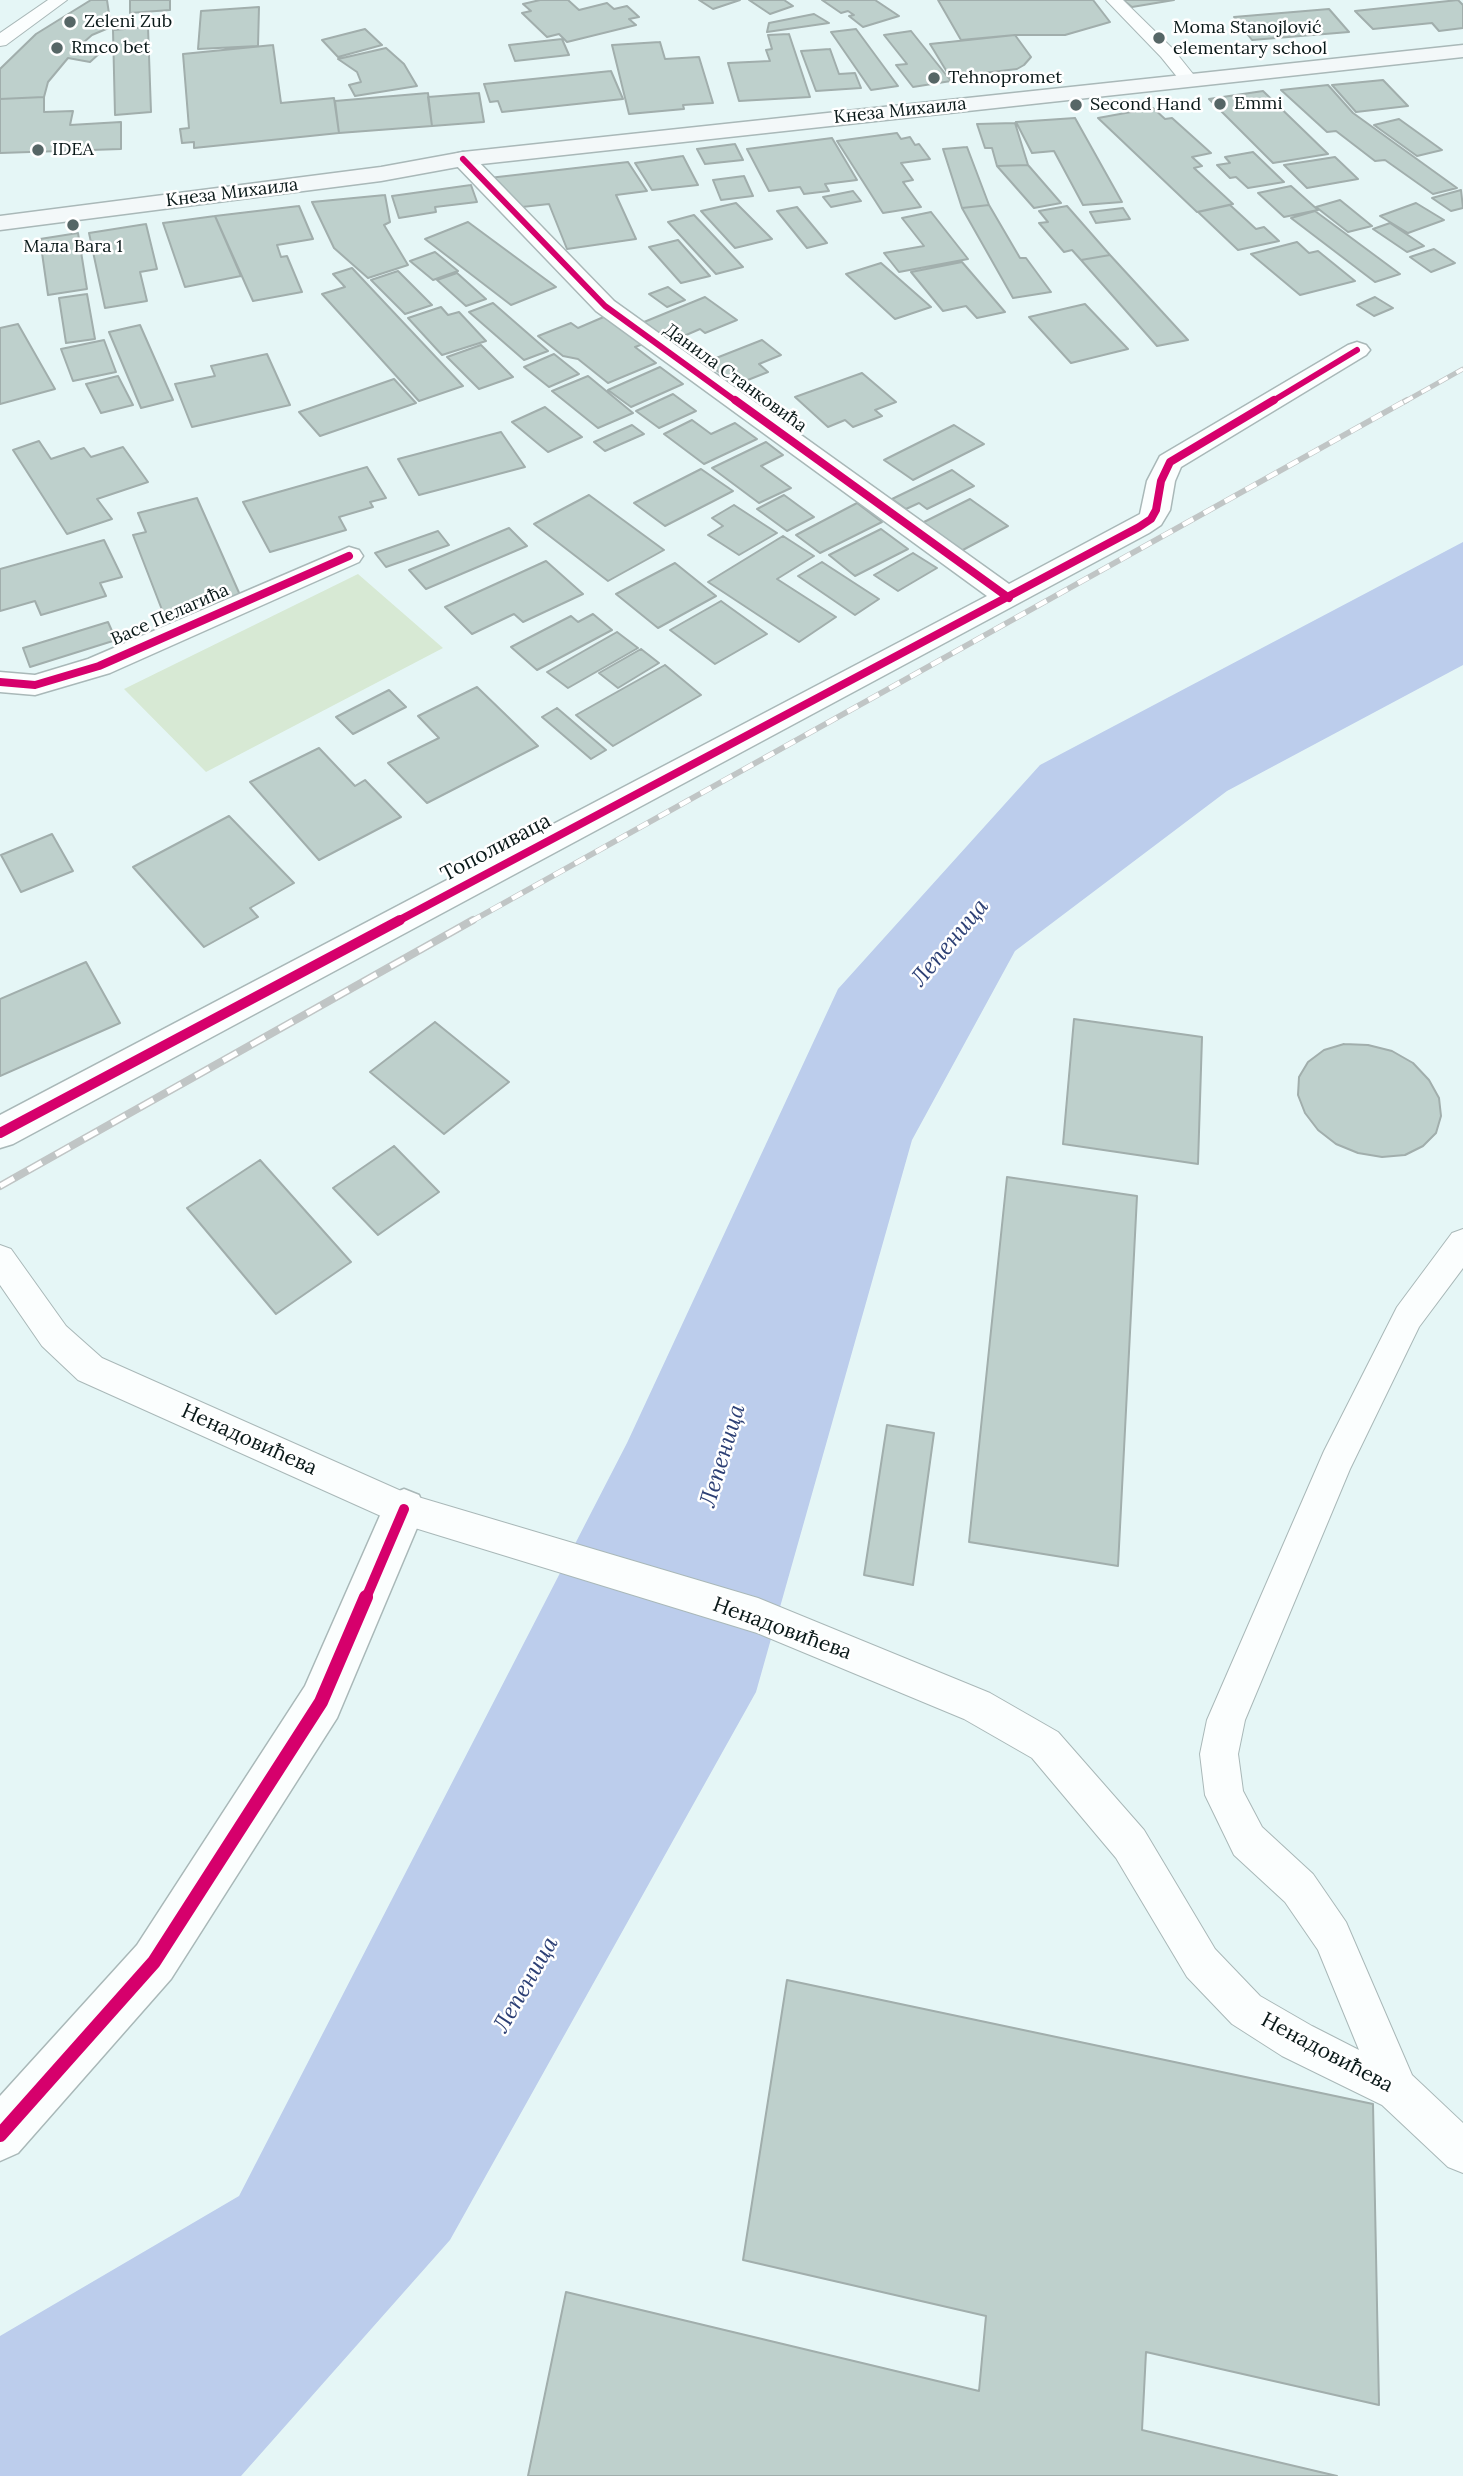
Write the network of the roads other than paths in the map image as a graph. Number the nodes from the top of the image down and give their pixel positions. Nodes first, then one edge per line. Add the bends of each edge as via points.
1 (59, 0) edge
2 (1114, 0) edge
3 (0, 41) edge
4 (1463, 51) edge
5 (1188, 79) junction
6 (464, 159) junction
7 (107, 187) dead end
8 (0, 223) edge
9 (1357, 350) dead end
10 (349, 556) dead end
11 (1009, 598) junction
12 (0, 682) edge
13 (0, 1133) edge
14 (1463, 1243) edge
15 (0, 1259) edge
16 (422, 1514) junction
17 (1397, 2090) junction
18 (0, 2135) edge
19 (1463, 2152) edge

1 - 3 lane
2 - 5 lane
4 - 5 main road, Кнеза Михаила
5 - 6 main road, Кнеза Михаила
6 - 7 main road, Кнеза Михаила via 371,159
6 - 8 main road, Кнеза Михаила via 381,174
6 - 11 street, Данила Станковића via 605,306
9 - 11 street, Тополиваца via 1170,462 1151,519
10 - 12 street, Васе Пелагића via 99,666 35,685
11 - 13 street, Тополиваца
14 - 17 lane via 1408,1317 1336,1462 1226,1720 1219,1754 1224,1795 1248,1841 1299,1888 1332,1936
15 - 16 lane, Ненадовићева via 54,1336 90,1369
16 - 17 lane, Ненадовићева via 758,1616 977,1706 1045,1745 1130,1844 1201,1963 1246,2010
16 - 18 street via 321,1702 154,1962
17 - 19 lane, Ненадовићева

